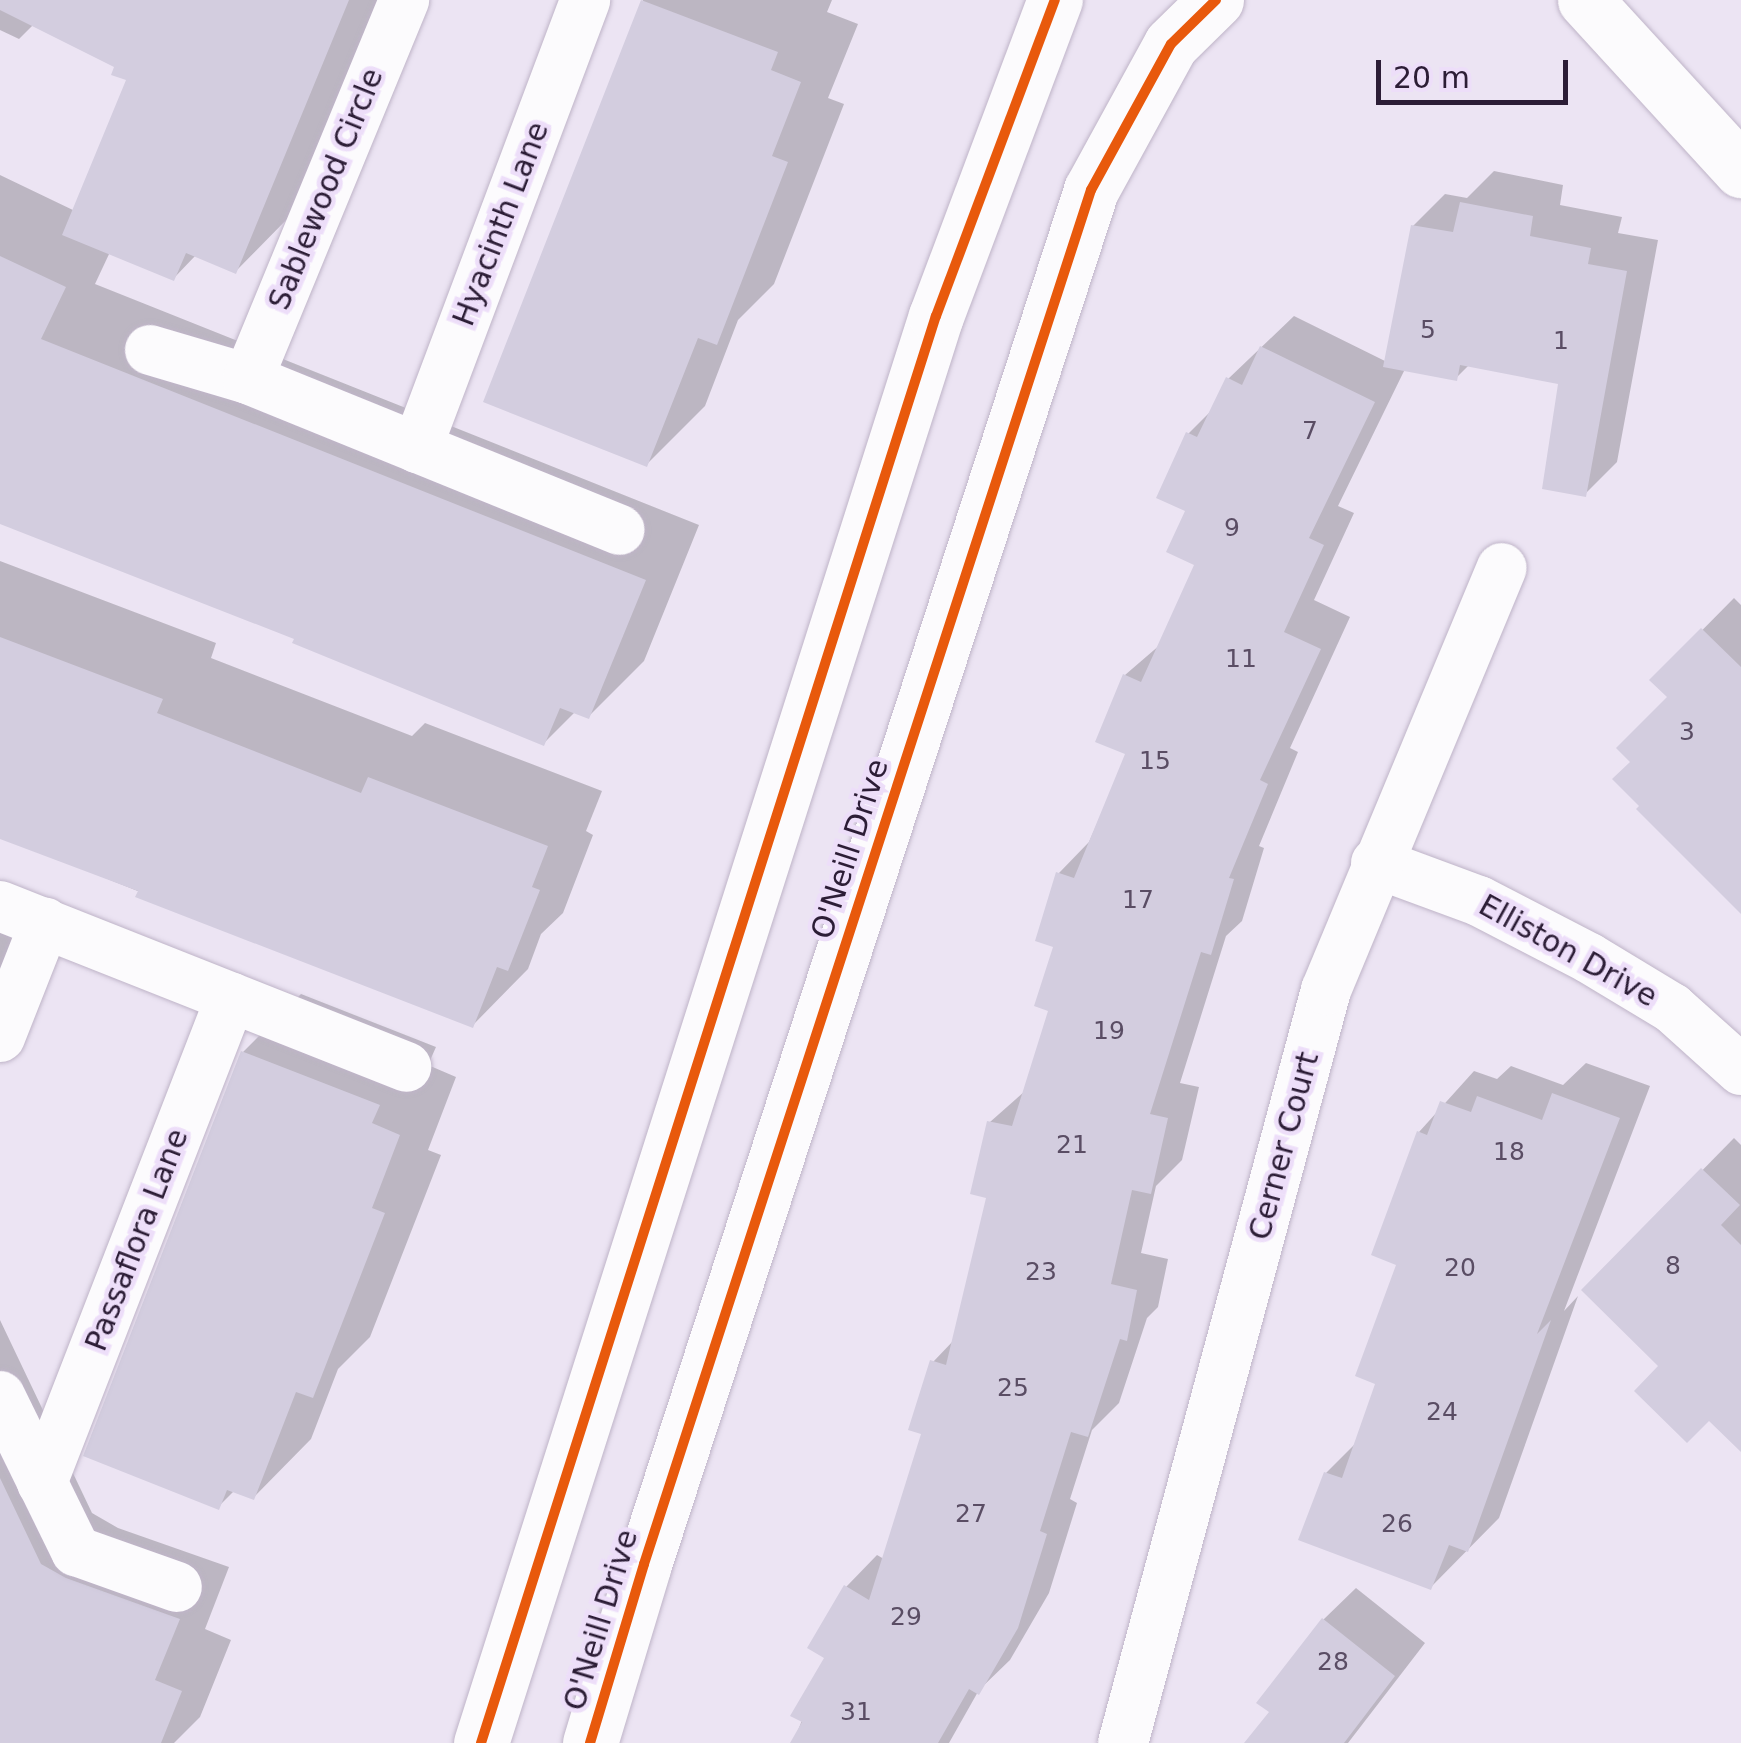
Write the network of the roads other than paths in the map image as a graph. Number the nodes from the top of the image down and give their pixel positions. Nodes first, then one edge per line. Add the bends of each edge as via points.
1 (404, 0) edge
2 (584, 0) edge
3 (1055, 0) edge
4 (1216, 0) edge
5 (1583, 5) edge
6 (1741, 170) edge
7 (150, 350) dead end
8 (248, 378) junction
9 (416, 448) junction
10 (618, 530) dead end
11 (1502, 568) dead end
12 (1376, 862) junction
13 (22, 914) edge
14 (231, 997) junction
15 (0, 1037) edge
16 (406, 1067) dead end
17 (1741, 1070) edge
18 (0, 1396) edge
19 (42, 1482) junction
20 (177, 1587) dead end
21 (481, 1743) edge
22 (590, 1743) edge
23 (1123, 1743) edge

1 - 8 street, Sablewood Circle
2 - 9 street, Hyacinth Lane
3 - 21 main road via 936,316
4 - 22 main road, O'Neill Drive via 1171,44 1091,190
5 - 6 main road
7 - 8 street
8 - 9 street
9 - 10 street
11 - 12 street, Cerner Court
12 - 17 street, Elliston Drive via 1479,901 1590,958 1672,1008
12 - 23 street, Cerner Court via 1326,990
13 - 14 street
13 - 15 street
14 - 16 street
14 - 19 street, Passaflora Lane
18 - 19 street
19 - 20 street via 76,1552

